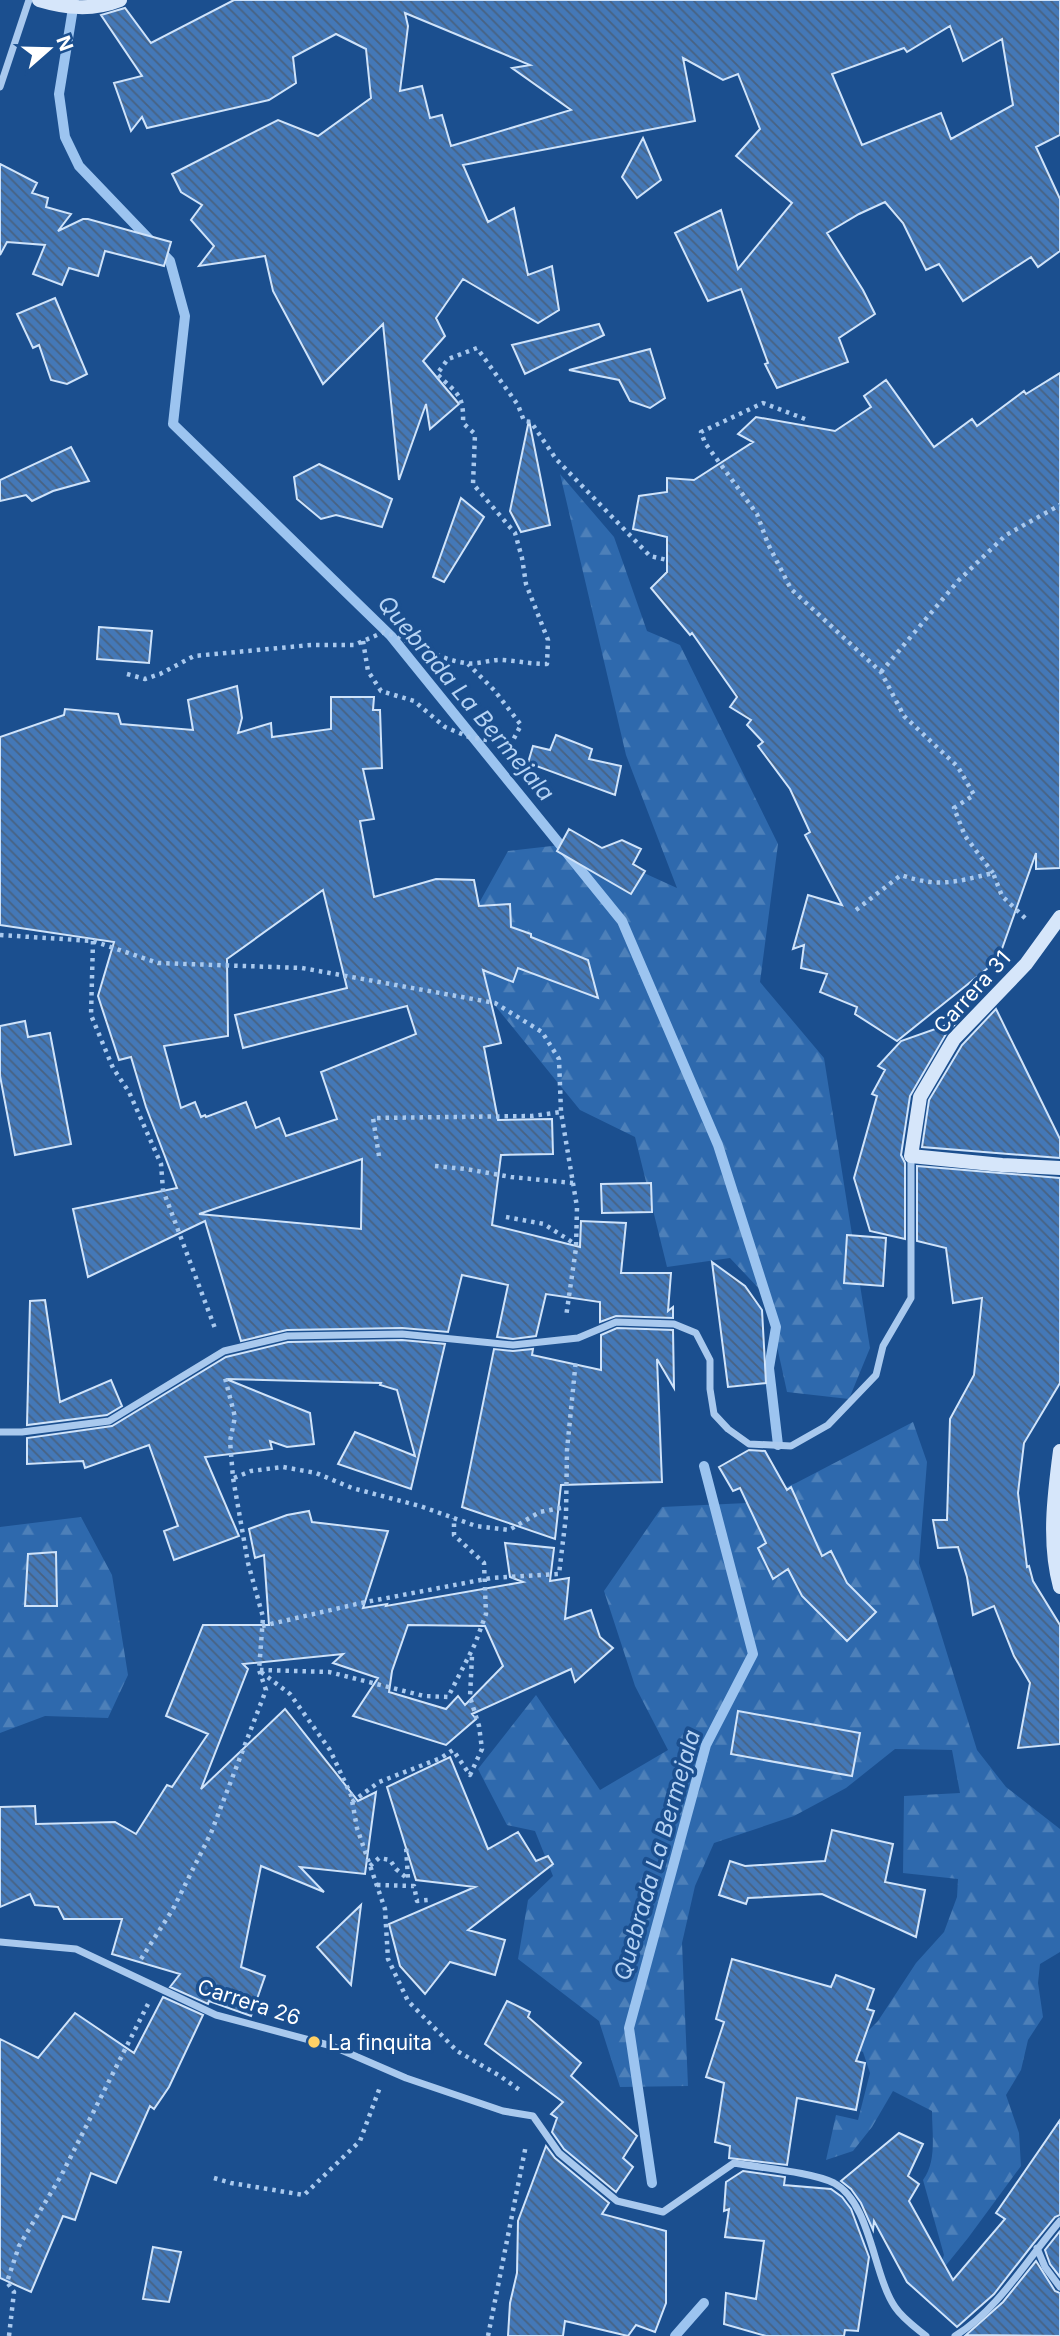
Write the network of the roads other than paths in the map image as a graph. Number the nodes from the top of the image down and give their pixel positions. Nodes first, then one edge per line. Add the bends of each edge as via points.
1 (29, 0) edge
2 (39, 0) edge
3 (115, 1) edge
4 (0, 87) edge
5 (1060, 917) edge
6 (911, 1156) junction
7 (1060, 1168) edge
8 (0, 1432) edge
9 (1060, 1451) edge
10 (1060, 1587) edge
11 (0, 1942) edge
12 (1060, 2221) edge
13 (1037, 2248) junction
14 (1060, 2287) edge
15 (926, 2336) edge
16 (955, 2336) edge

1 - 4 street
2 - 3 street via 88,8
5 - 6 street, Carrera 31 via 1026,964 954,1039 920,1097
6 - 7 street
6 - 8 street via 911,1298 883,1346 876,1375 828,1425 791,1446 749,1444 714,1414 710,1360 696,1333 674,1324 616,1322 578,1338 513,1345 402,1334 287,1336 223,1351 108,1421
9 - 10 street via 1053,1540
11 - 15 street, Carrera 26 via 76,1949 216,2015 332,2046 406,2078 503,2111 533,2116 559,2153 617,2201 663,2212 734,2163 838,2185 859,2212 893,2305
12 - 13 street
13 - 14 street
13 - 16 street via 1008,2287

